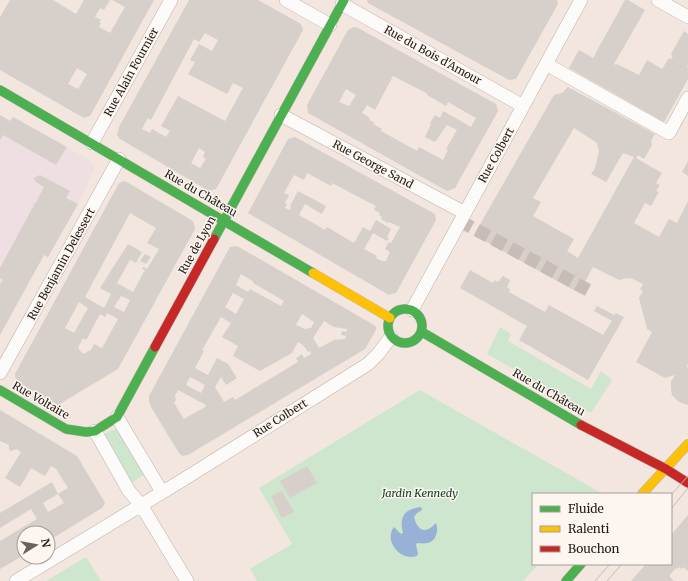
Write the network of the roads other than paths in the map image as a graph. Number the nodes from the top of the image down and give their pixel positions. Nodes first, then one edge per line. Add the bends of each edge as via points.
1 (171, 0) edge
2 (286, 0) edge
3 (580, 0) edge
4 (658, 0) edge
5 (343, 2) edge
6 (688, 17) edge
7 (330, 25) junction
8 (546, 64) junction
9 (0, 90) edge
10 (688, 98) edge
11 (523, 106) junction
12 (281, 115) junction
13 (92, 143) junction
14 (119, 159) junction
15 (465, 213) junction
16 (224, 220) junction
17 (412, 310) junction
18 (390, 318) junction
19 (422, 332) junction
20 (391, 337) junction
21 (2, 372) edge
22 (0, 390) edge
23 (117, 417) junction
24 (95, 431) junction
25 (688, 444) edge
26 (666, 468) junction
27 (688, 483) edge
28 (643, 493) edge
29 (152, 498) junction
30 (580, 565) edge
31 (16, 581) edge
32 (187, 581) edge
33 (566, 581) edge

1 - 13 street, Rue Alain Fournier
2 - 7 street
3 - 8 street, Rue Colbert
4 - 6 street
5 - 7 main road, Rue de Lyon
5 - 11 street, Rue du Bois d'Amour
7 - 12 main road, Rue de Lyon
8 - 10 street via 668,133
8 - 11 street, Rue Colbert
9 - 13 main road, Rue du Château
11 - 15 street, Rue Colbert
12 - 15 street, Rue George Sand
12 - 16 main road, Rue de Lyon
13 - 14 main road, Rue du Château
14 - 16 main road, Rue du Château
14 - 21 street, Rue Benjamin Delessert
15 - 17 street, Rue Colbert
16 - 18 main road, Rue du Château
16 - 23 main road, Rue de Lyon
17 - 18 main road via 398,310
17 - 19 main road via 420,318
18 - 20 main road via 388,327
19 - 20 main road via 417,339 409,343 400,343
19 - 26 main road, Rue du Château via 590,430
20 - 29 street, Rue Colbert via 368,364
22 - 24 main road, Rue Voltaire via 66,429
23 - 24 main road
23 - 29 street
24 - 29 street via 129,491
25 - 26 main road
26 - 27 main road, Rue du Château
26 - 28 main road
29 - 31 street, Rue Colbert
29 - 32 street via 152,523
30 - 33 main road

